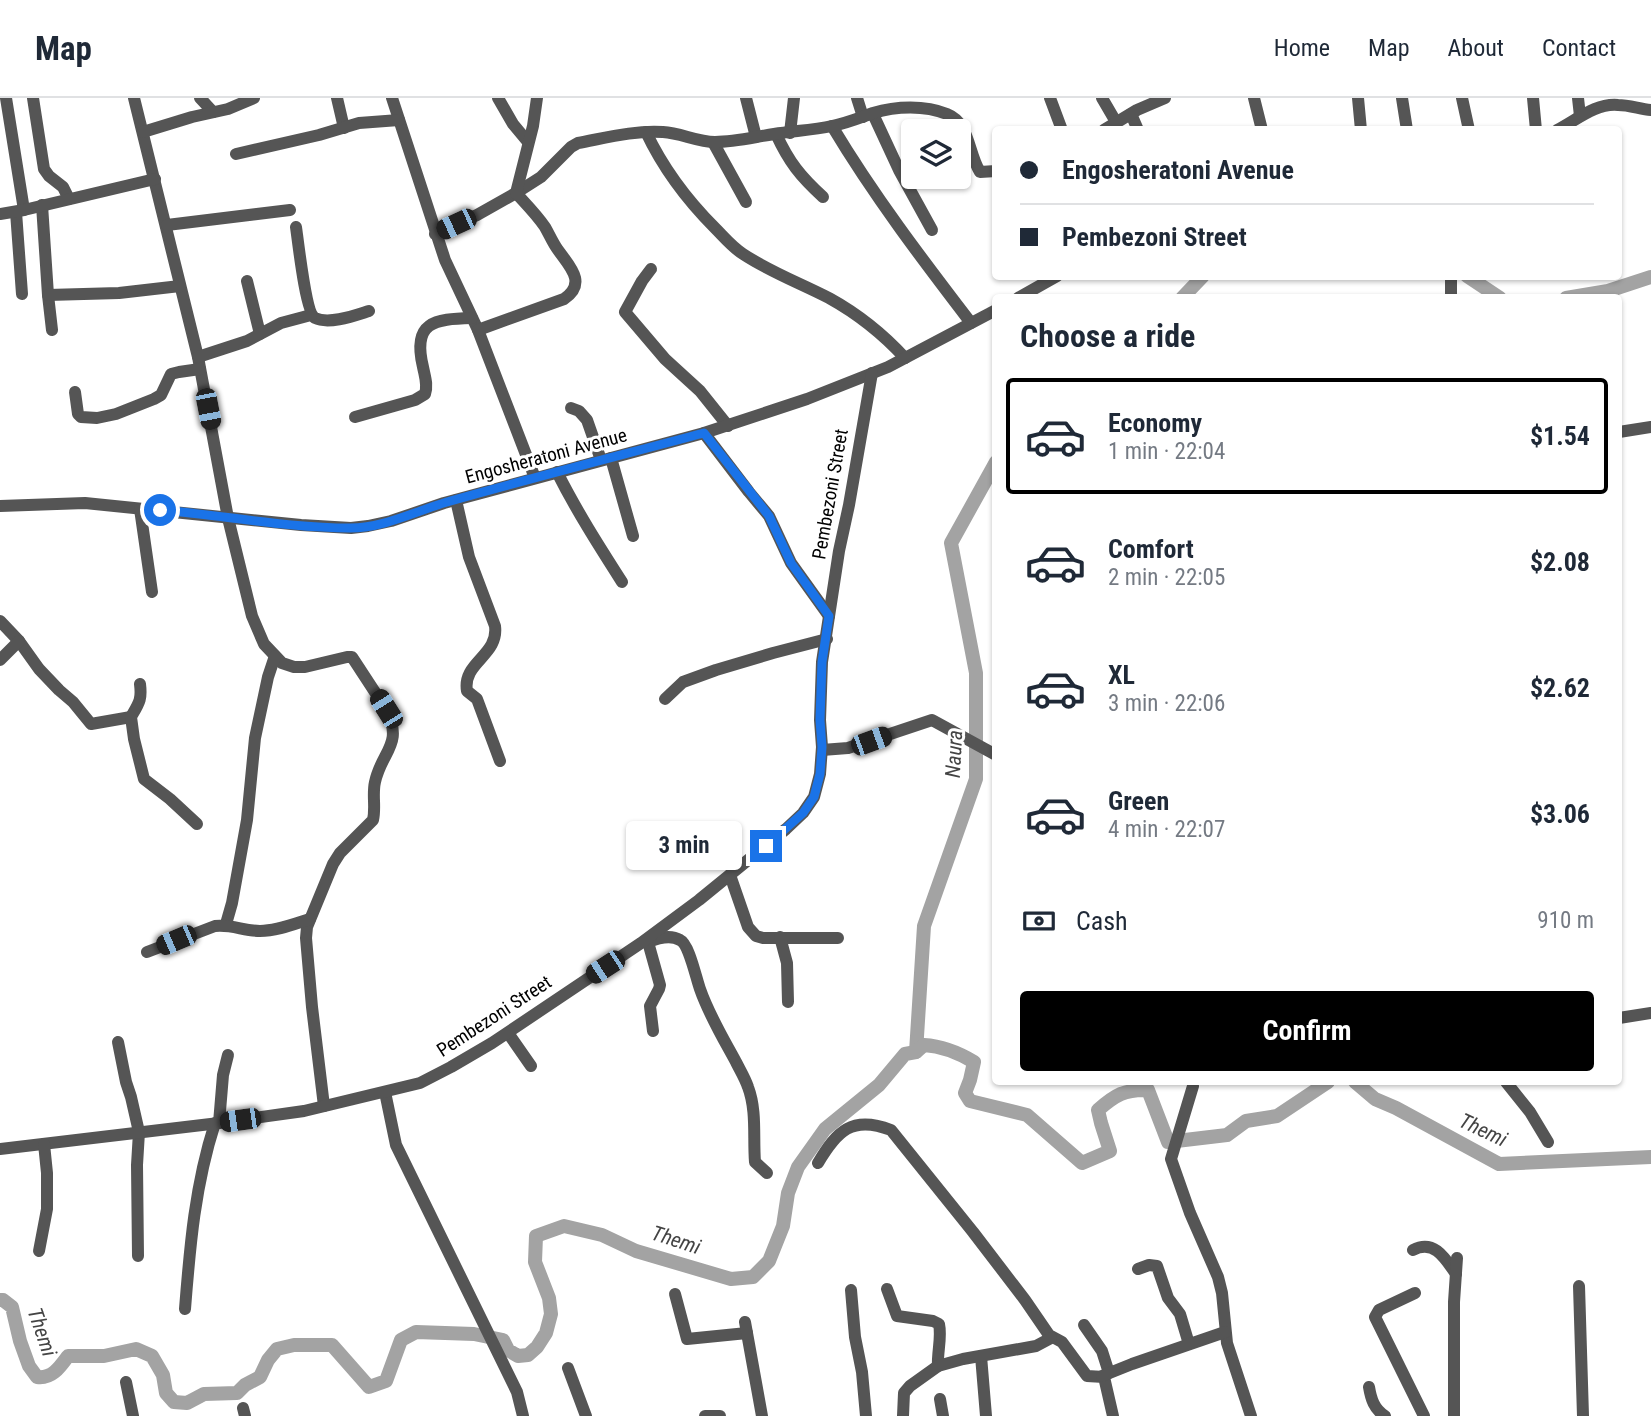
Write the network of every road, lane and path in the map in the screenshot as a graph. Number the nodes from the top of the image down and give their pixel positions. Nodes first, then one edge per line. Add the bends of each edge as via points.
1 (6, 98) edge
2 (33, 98) edge
3 (134, 98) edge
4 (200, 98) edge
5 (254, 98) edge
6 (337, 98) edge
7 (392, 98) edge
8 (498, 98) edge
9 (537, 98) edge
10 (746, 98) edge
11 (794, 98) edge
12 (857, 98) edge
13 (1050, 98) edge
14 (1102, 98) edge
15 (1166, 98) edge
16 (1254, 98) edge
17 (1358, 98) edge
18 (1402, 98) edge
19 (1462, 98) edge
20 (1533, 98) edge
21 (1578, 98) edge
22 (1643, 105) edge
23 (213, 112) junction
24 (1130, 114) junction
25 (868, 115) junction
26 (1580, 116) junction
27 (399, 120) junction
28 (1116, 122) junction
29 (832, 126) junction
30 (1060, 126) edge
31 (1110, 126) edge
32 (1136, 126) edge
33 (1261, 126) edge
34 (1362, 126) edge
35 (1406, 126) edge
36 (1468, 126) edge
37 (1536, 126) edge
38 (1564, 126) edge
39 (344, 128) junction
40 (143, 132) junction
41 (646, 132) junction
42 (790, 132) junction
43 (776, 134) junction
44 (757, 137) junction
45 (528, 142) junction
46 (713, 142) junction
47 (236, 154) dead end
48 (992, 171) edge
49 (155, 179) junction
50 (516, 193) junction
51 (823, 197) dead end
52 (69, 199) junction
53 (746, 202) dead end
54 (42, 205) junction
55 (20, 211) junction
56 (290, 211) dead end
57 (0, 214) edge
58 (167, 225) junction
59 (296, 227) dead end
60 (932, 230) dead end
61 (435, 234) junction
62 (651, 269) dead end
63 (1050, 280) edge
64 (247, 281) dead end
65 (180, 286) junction
66 (22, 294) dead end
67 (1025, 294) edge
68 (48, 295) junction
69 (369, 311) dead end
70 (992, 312) edge
71 (311, 314) junction
72 (971, 323) junction
73 (475, 324) junction
74 (52, 330) dead end
75 (260, 334) junction
76 (905, 358) junction
77 (199, 363) junction
78 (872, 373) junction
79 (75, 391) dead end
80 (571, 408) dead end
81 (355, 417) dead end
82 (728, 426) junction
83 (1651, 427) edge
84 (1622, 432) edge
85 (704, 433) junction
86 (606, 459) junction
87 (557, 472) junction
88 (535, 478) junction
89 (456, 500) junction
90 (0, 506) edge
91 (140, 509) junction
92 (228, 518) junction
93 (633, 536) dead end
94 (622, 582) dead end
95 (152, 592) dead end
96 (829, 616) junction
97 (0, 621) edge
98 (827, 639) junction
99 (19, 641) junction
100 (275, 656) junction
101 (0, 660) edge
102 (140, 684) dead end
103 (665, 699) dead end
104 (131, 716) junction
105 (822, 750) junction
106 (992, 753) edge
107 (500, 761) dead end
108 (197, 824) dead end
109 (730, 875) junction
110 (310, 919) junction
111 (226, 925) junction
112 (780, 937) junction
113 (838, 938) dead end
114 (644, 943) junction
115 (147, 952) dead end
116 (788, 1002) dead end
117 (1651, 1013) edge
118 (1622, 1018) edge
119 (653, 1031) dead end
120 (508, 1032) junction
121 (118, 1042) dead end
122 (228, 1055) dead end
123 (531, 1066) dead end
124 (1508, 1085) edge
125 (1193, 1086) dead end
126 (385, 1093) junction
127 (324, 1106) junction
128 (217, 1123) junction
129 (139, 1132) junction
130 (1548, 1142) dead end
131 (44, 1144) junction
132 (0, 1149) edge
133 (818, 1163) dead end
134 (767, 1173) dead end
135 (1413, 1250) dead end
136 (38, 1251) dead end
137 (138, 1256) dead end
138 (1457, 1258) dead end
139 (1138, 1269) dead end
140 (1455, 1274) junction
141 (1579, 1286) dead end
142 (887, 1289) dead end
143 (851, 1290) dead end
144 (1415, 1293) dead end
145 (675, 1294) dead end
146 (186, 1309) dead end
147 (1084, 1325) dead end
148 (1225, 1332) junction
149 (1051, 1338) junction
150 (1189, 1344) junction
151 (981, 1356) junction
152 (938, 1366) junction
153 (568, 1368) dead end
154 (1105, 1375) junction
155 (126, 1382) dead end
156 (1369, 1387) dead end
157 (940, 1399) dead end
158 (133, 1416) edge
159 (523, 1416) edge
160 (586, 1416) edge
161 (705, 1416) edge
162 (720, 1416) edge
163 (761, 1416) edge
164 (866, 1416) edge
165 (903, 1416) edge
166 (943, 1416) edge
167 (986, 1416) edge
168 (1113, 1416) edge
169 (1251, 1416) edge
170 (1385, 1416) edge
171 (1424, 1416) edge
172 (1454, 1416) edge
173 (1583, 1416) edge

1 - 55 street
2 - 52 street via 44,169
3 - 40 street
4 - 23 street
5 - 23 street
6 - 39 street
7 - 27 street
8 - 45 street
9 - 45 street
10 - 44 street
11 - 42 street
12 - 25 street
13 - 30 street
14 - 28 street
15 - 24 street
16 - 33 street
17 - 34 street
18 - 35 street
19 - 36 street
20 - 37 street
21 - 26 street
22 - 26 street via 1606,105
23 - 40 street
24 - 28 street
24 - 32 street
25 - 29 street
25 - 48 street via 916,108 949,115 964,129 980,172
25 - 60 street
26 - 38 street
27 - 39 street
27 - 61 street
28 - 31 street
29 - 42 street
29 - 72 street via 903,235
39 - 47 street
40 - 49 street
41 - 46 street
41 - 50 street via 578,143
41 - 76 street via 686,196 729,243 862,319
42 - 43 street
43 - 44 street
43 - 51 street via 793,167
44 - 46 street
45 - 50 street
46 - 53 street
49 - 52 street
49 - 58 street
50 - 61 street
50 - 73 street via 569,262 574,288 564,299
52 - 54 street
54 - 55 street
54 - 68 street
55 - 57 street
55 - 66 street
56 - 58 street
58 - 65 street
59 - 71 street
61 - 73 street
62 - 82 street via 625,312
63 - 67 street
64 - 75 street
65 - 68 street
65 - 77 street
68 - 74 street
69 - 71 street via 344,319 316,319
70 - 72 street, Engosheratoni Avenue
71 - 75 street
72 - 76 street, Engosheratoni Avenue
73 - 81 street via 450,319 434,322 420,341 425,394
73 - 88 street
75 - 77 street
76 - 78 street, Engosheratoni Avenue
77 - 79 street via 170,376 158,397 131,410 96,418 78,414
77 - 92 street
78 - 82 street, Engosheratoni Avenue
78 - 96 street, Pembezoni Street
80 - 86 street via 587,420
82 - 85 street, Engosheratoni Avenue
83 - 84 street
85 - 86 street, Engosheratoni Avenue
85 - 96 street via 769,516 791,563
86 - 87 street, Engosheratoni Avenue
86 - 93 street
87 - 88 street, Engosheratoni Avenue
87 - 94 street
88 - 89 street, Engosheratoni Avenue
89 - 92 street, Engosheratoni Avenue via 391,521 351,528
89 - 107 street via 469,557 496,635 468,676 467,691 477,699
90 - 91 street, Engosheratoni Avenue via 85,503
91 - 92 street, Engosheratoni Avenue
91 - 95 street
92 - 100 street via 252,615 264,644
96 - 98 street, Pembezoni Street
97 - 99 street
98 - 103 street via 683,682
98 - 105 street, Pembezoni Street via 822,662
99 - 101 street
99 - 104 street via 91,724
100 - 110 street via 294,667 352,657 386,709 394,735 375,781 373,820 333,864
100 - 111 street via 255,738 247,820
102 - 104 street via 140,703
104 - 108 street via 144,779
105 - 106 street via 848,748 932,720
105 - 109 street, Pembezoni Street via 814,797 803,813
109 - 112 street via 752,933
109 - 114 street, Pembezoni Street
110 - 111 street via 274,930
110 - 127 street via 307,951
111 - 115 street
112 - 113 street
112 - 116 street via 787,964
114 - 119 street via 660,985 650,1006
114 - 120 street, Pembezoni Street
114 - 134 street via 674,938 689,951 703,1000 748,1086 755,1118 755,1162
117 - 118 street
120 - 123 street
120 - 126 street, Pembezoni Street via 420,1083
121 - 129 street
122 - 128 street
124 - 130 street
125 - 148 street via 1171,1159 1218,1277
126 - 127 street, Pembezoni Street
126 - 159 street via 396,1145 517,1392
127 - 128 street, Pembezoni Street
128 - 129 street, Pembezoni Street
128 - 146 street via 197,1191
129 - 131 street, Pembezoni Street
129 - 137 street
131 - 132 street, Pembezoni Street
131 - 136 street via 47,1209
133 - 149 street via 830,1142 849,1126 891,1130 974,1232
135 - 140 street via 1430,1246 1444,1256
138 - 140 street
139 - 150 street via 1157,1266
140 - 172 street
141 - 173 street
142 - 152 street via 897,1316 939,1325
143 - 164 street
144 - 171 street via 1379,1310 1375,1317
145 - 163 street via 687,1339 746,1328
147 - 154 street via 1102,1351
148 - 150 street
148 - 169 street
149 - 151 street via 1036,1346
149 - 154 street via 1062,1342 1087,1376
150 - 154 street
151 - 152 street
151 - 167 street
152 - 165 street via 904,1393
153 - 160 street
154 - 168 street
155 - 158 street
156 - 170 street via 1374,1405
157 - 166 street
161 - 162 street

